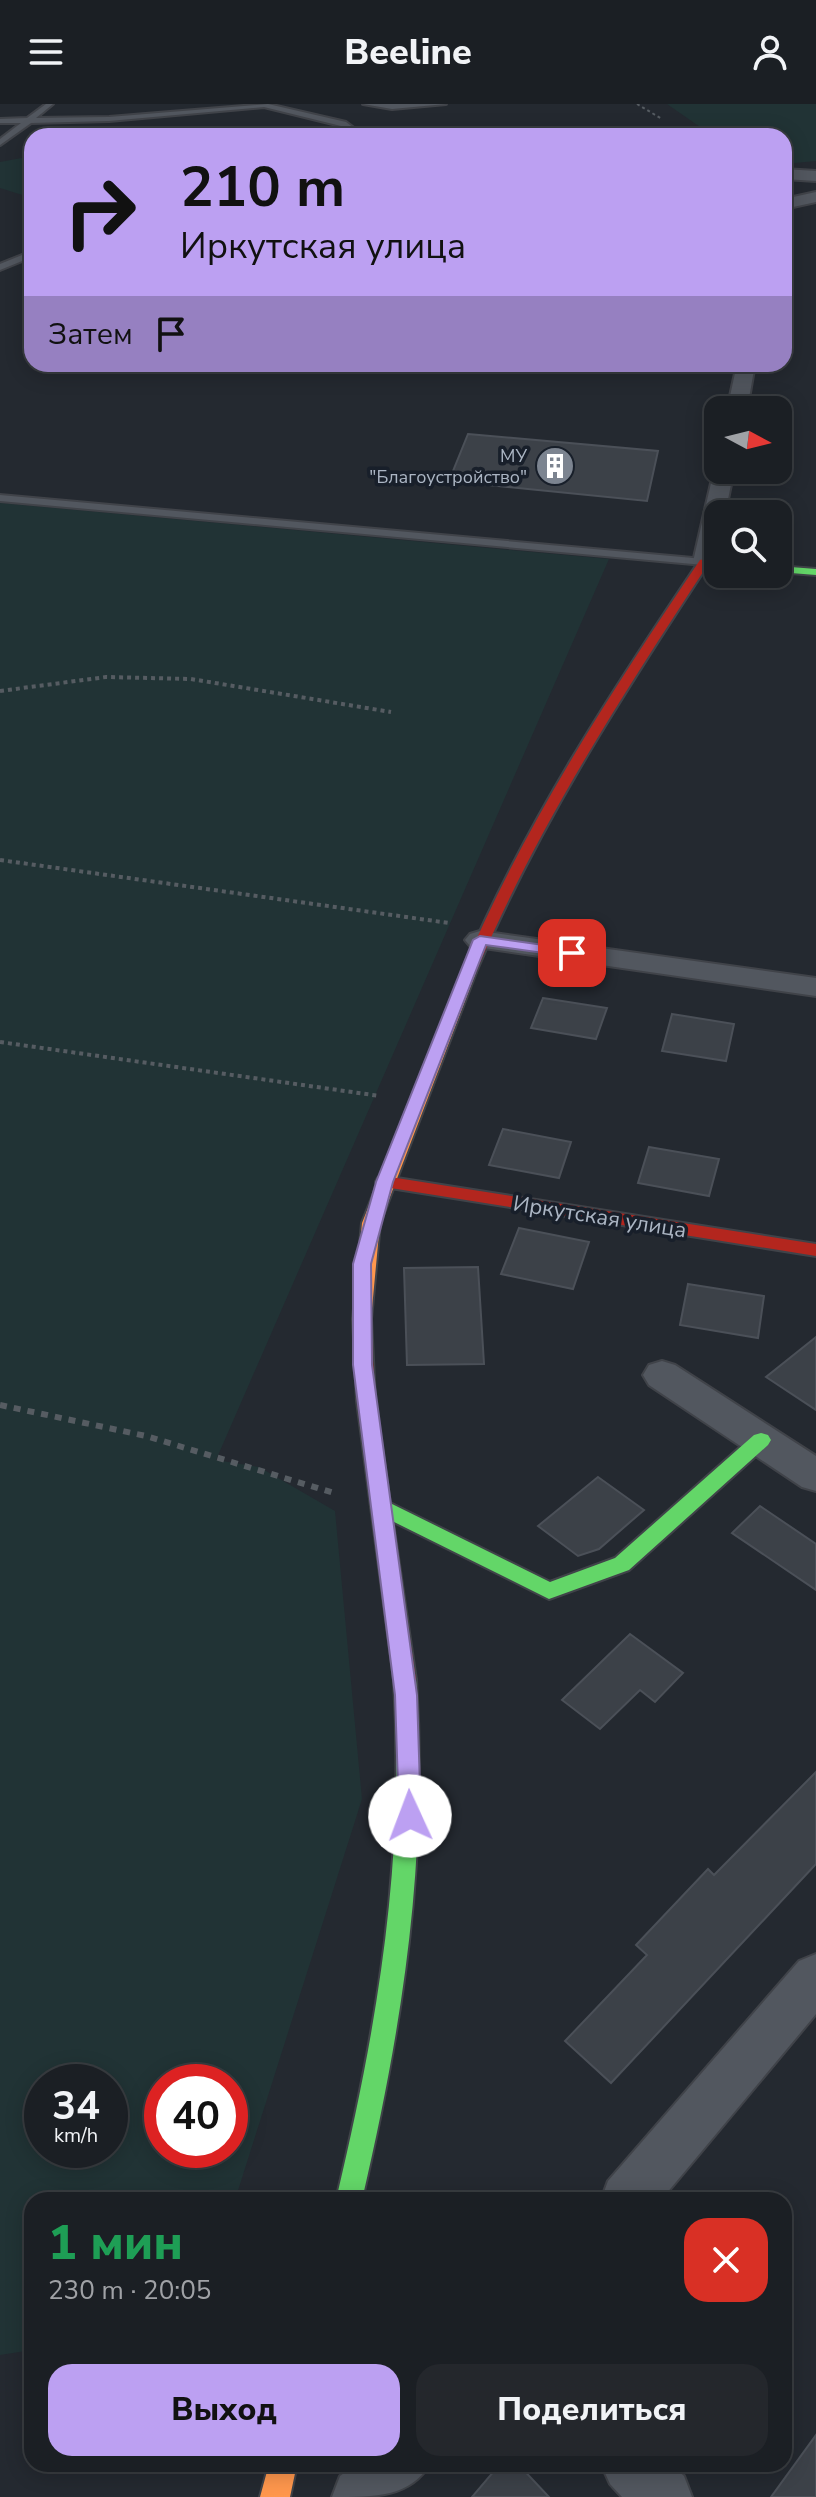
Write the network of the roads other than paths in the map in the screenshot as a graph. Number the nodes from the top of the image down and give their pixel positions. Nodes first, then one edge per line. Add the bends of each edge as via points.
1 (50, 104) edge
2 (366, 104) edge
3 (443, 104) edge
4 (260, 105) edge
5 (0, 121) edge
6 (26, 122) junction
7 (350, 128) edge
8 (0, 143) edge
9 (792, 174) edge
10 (816, 176) edge
11 (816, 197) edge
12 (792, 202) edge
13 (24, 257) edge
14 (0, 267) edge
15 (21, 269) dead end
16 (744, 372) edge
17 (740, 396) edge
18 (0, 498) edge
19 (704, 562) edge
20 (792, 570) edge
21 (816, 572) edge
22 (704, 573) edge
23 (483, 934) junction
24 (816, 987) edge
25 (384, 1182) junction
26 (816, 1250) edge
27 (662, 1375) dead end
28 (761, 1440) junction
29 (816, 1476) edge
30 (381, 1507) junction
31 (816, 1977) edge
32 (351, 2192) edge
33 (634, 2192) edge
34 (281, 2472) edge
35 (391, 2472) edge
36 (638, 2472) edge
37 (275, 2497) edge
38 (361, 2497) edge
39 (663, 2497) edge

1 - 6 lane
2 - 3 lane
4 - 6 lane
4 - 7 lane
5 - 6 lane
6 - 8 lane
9 - 10 street
11 - 12 street
13 - 14 lane
14 - 15 lane
16 - 17 street
18 - 19 lane
20 - 21 street
22 - 23 street via 593,732
23 - 24 street
23 - 25 street
25 - 26 street, Иркутская улица
25 - 30 street via 362,1264 362,1365
27 - 28 street
28 - 29 street
28 - 30 street via 622,1564 549,1591
30 - 32 street via 406,1695 410,1816 396,1973
31 - 33 street
34 - 37 street
35 - 38 street
36 - 39 street

